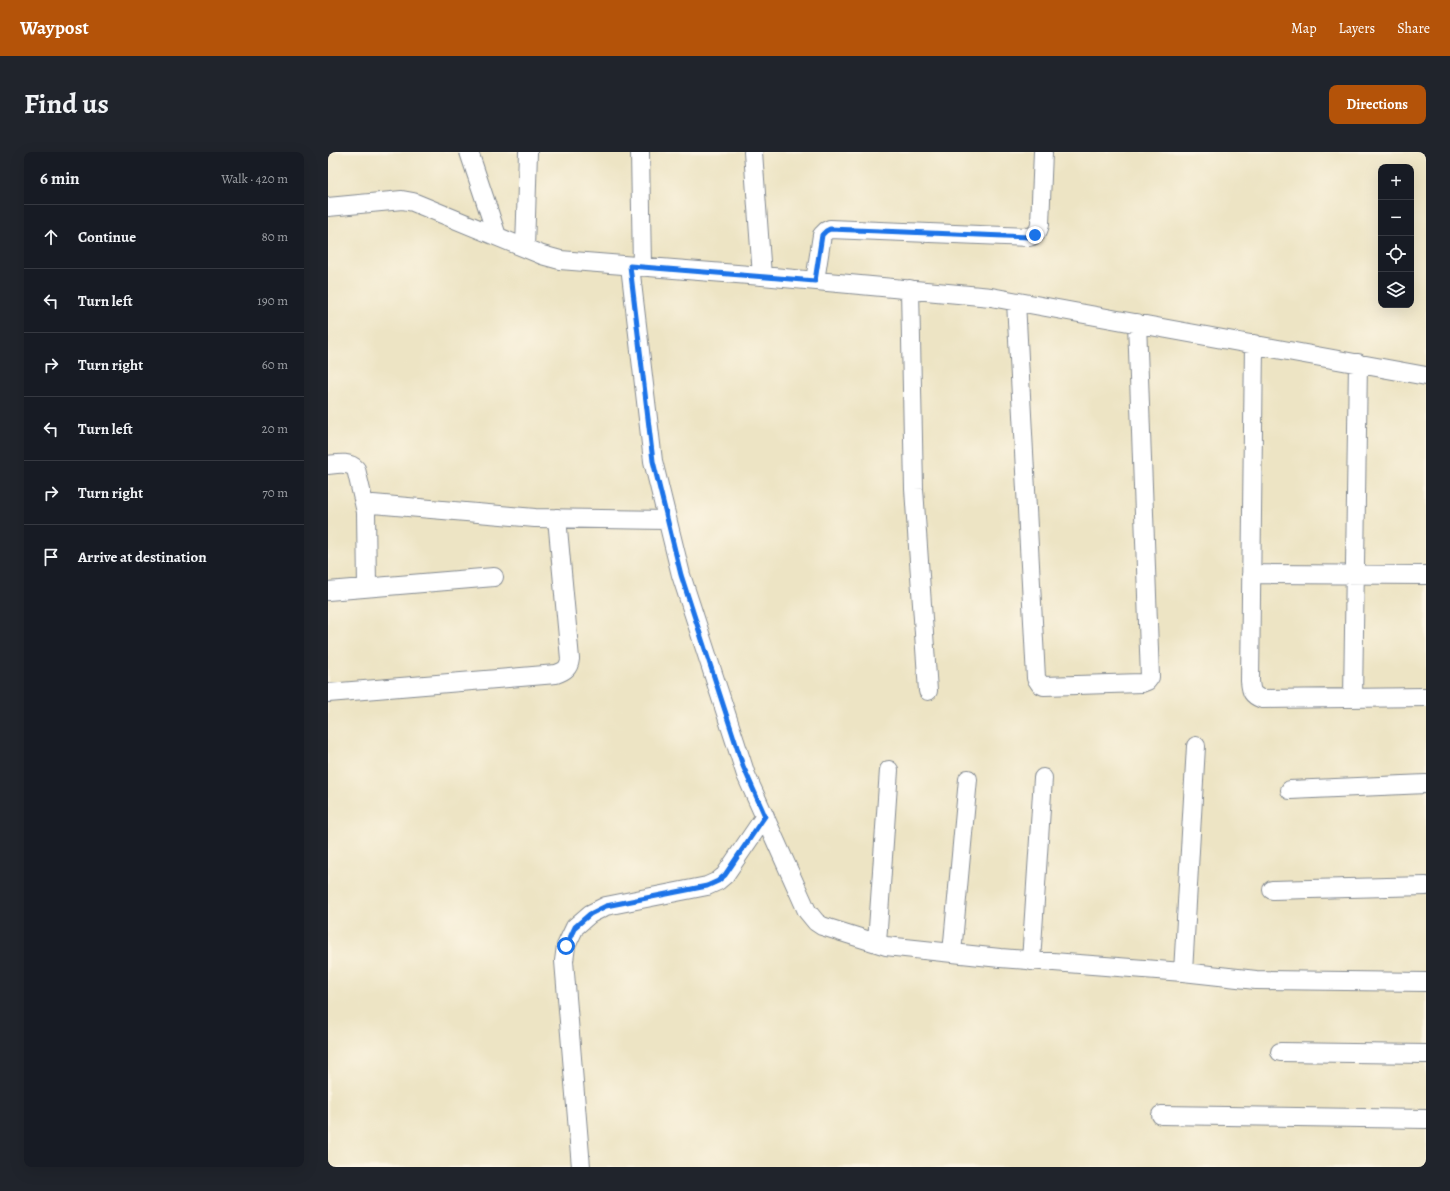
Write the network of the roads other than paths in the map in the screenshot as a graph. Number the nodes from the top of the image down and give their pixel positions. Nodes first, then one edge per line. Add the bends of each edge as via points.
1 (469, 152) edge
2 (528, 152) edge
3 (640, 152) edge
4 (753, 152) edge
5 (1043, 152) edge
6 (328, 206) edge
7 (497, 236) junction
8 (525, 248) junction
9 (636, 266) junction
10 (762, 276) junction
11 (815, 281) junction
12 (910, 289) junction
13 (1016, 302) junction
14 (1137, 323) junction
15 (1254, 344) junction
16 (1358, 363) junction
17 (1426, 376) edge
18 (328, 465) edge
19 (366, 512) junction
20 (557, 518) junction
21 (668, 520) junction
22 (1251, 574) junction
23 (1355, 575) junction
24 (1426, 575) edge
25 (494, 577) dead end
26 (367, 588) junction
27 (328, 591) edge
28 (928, 692) dead end
29 (328, 693) edge
30 (1426, 697) edge
31 (1352, 698) junction
32 (1196, 746) dead end
33 (889, 770) dead end
34 (1043, 778) dead end
35 (968, 779) dead end
36 (1426, 784) edge
37 (1290, 790) dead end
38 (765, 816) junction
39 (1426, 886) edge
40 (1272, 890) dead end
41 (877, 943) junction
42 (952, 953) junction
43 (1031, 961) junction
44 (1183, 972) junction
45 (1426, 982) edge
46 (1280, 1052) dead end
47 (1426, 1054) edge
48 (1161, 1115) dead end
49 (1426, 1119) edge
50 (580, 1167) edge

1 - 7 street
2 - 8 street
3 - 9 street
4 - 10 street
5 - 11 street via 1040,224 1035,235 1029,237 830,229 822,235
6 - 7 street via 402,200 413,202
7 - 8 street
8 - 9 street via 560,260
9 - 10 street
9 - 21 street via 652,450
10 - 11 street
11 - 12 street
12 - 13 street
12 - 28 street via 914,489
13 - 14 street
13 - 14 street via 1036,678 1044,686 1142,682 1150,678
14 - 15 street
15 - 16 street
15 - 22 street
16 - 17 street
16 - 23 street
18 - 19 street via 353,465
19 - 20 street via 373,504
19 - 26 street
20 - 21 street
20 - 29 street via 570,658 569,666 564,671 556,674
21 - 38 street via 684,585 743,766
22 - 23 street
22 - 31 street via 1250,681 1255,697
23 - 24 street
23 - 31 street
25 - 26 street
26 - 27 street
30 - 31 street
32 - 44 street
33 - 41 street
34 - 43 street
35 - 42 street
36 - 37 street
38 - 41 street via 811,918 822,926
38 - 50 street via 725,875 718,881 707,886 606,906 590,914 575,927 566,946 564,961
39 - 40 street
41 - 42 street via 891,947
42 - 43 street
43 - 44 street
44 - 45 street via 1256,980
46 - 47 street
48 - 49 street

